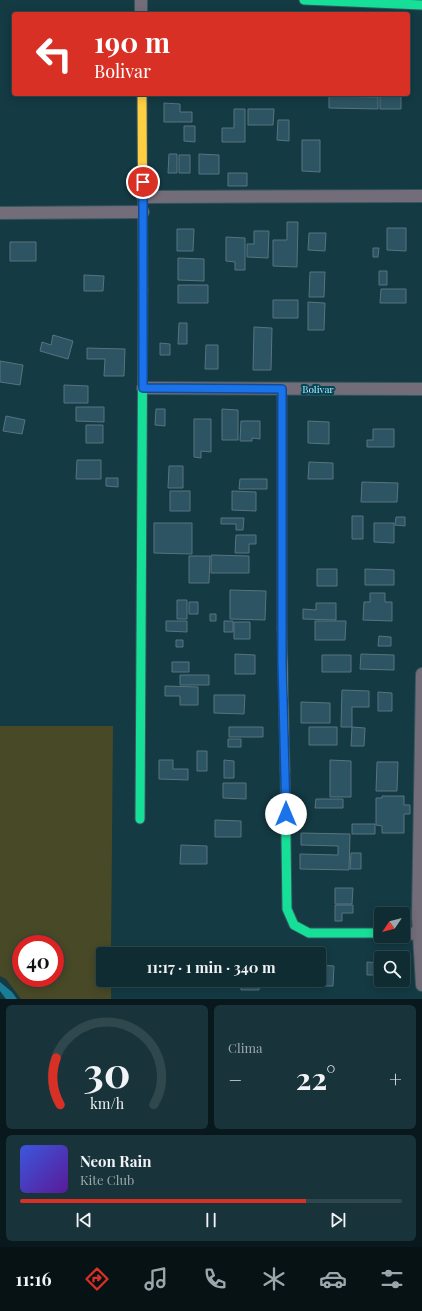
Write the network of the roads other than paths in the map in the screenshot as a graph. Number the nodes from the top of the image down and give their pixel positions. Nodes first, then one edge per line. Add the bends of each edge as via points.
1 (141, 0) edge
2 (304, 0) edge
3 (422, 5) edge
4 (141, 12) edge
5 (142, 96) edge
6 (422, 196) edge
7 (143, 197) junction
8 (143, 212) junction
9 (0, 213) edge
10 (143, 388) junction
11 (282, 389) junction
12 (422, 389) edge
13 (422, 674) edge
14 (140, 819) dead end
15 (374, 933) edge
16 (410, 934) edge
17 (421, 934) edge
18 (422, 985) edge

1 - 4 street
2 - 3 street
5 - 7 street
6 - 7 street
7 - 8 street
8 - 9 street
8 - 10 street
10 - 11 street, Bolivar
10 - 14 street
11 - 12 street, Bolivar
11 - 15 street via 282,662 287,909 294,925 308,933
13 - 17 street via 418,911
16 - 17 street
17 - 18 street

